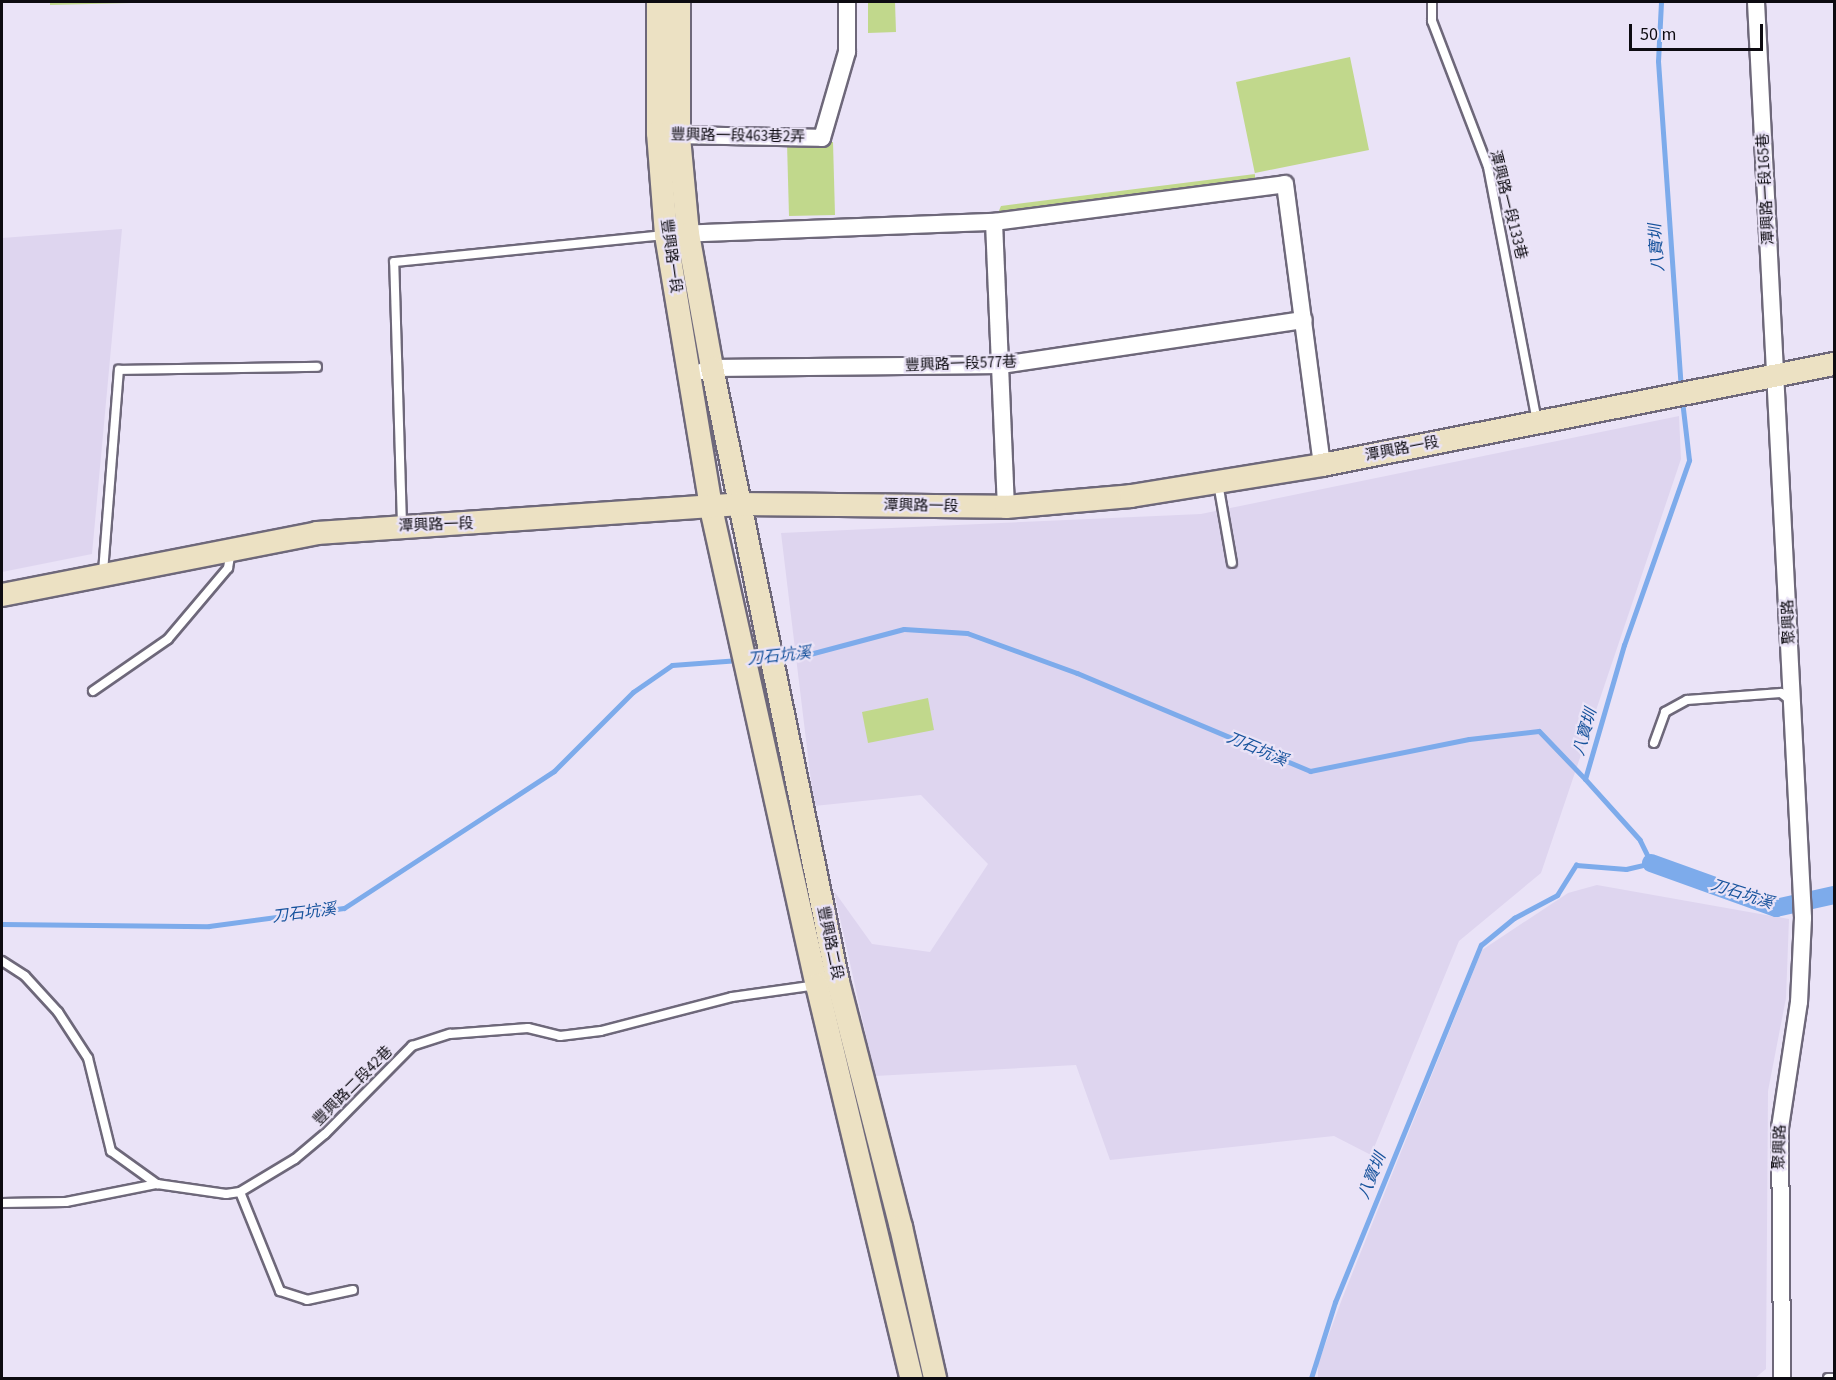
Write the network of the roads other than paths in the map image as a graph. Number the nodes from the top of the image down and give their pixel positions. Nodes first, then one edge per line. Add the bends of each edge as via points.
1 (658, 2) edge
2 (679, 2) edge
3 (847, 2) edge
4 (1432, 2) edge
5 (1756, 2) edge
6 (669, 135) junction
7 (994, 222) junction
8 (677, 234) junction
9 (1304, 320) junction
10 (1834, 364) edge
11 (1002, 365) junction
12 (317, 367) dead end
13 (712, 368) junction
14 (1775, 376) junction
15 (688, 377) junction
16 (1537, 422) junction
17 (1322, 465) junction
18 (1218, 483) junction
19 (737, 504) junction
20 (1006, 507) junction
21 (711, 508) junction
22 (402, 526) junction
23 (231, 550) junction
24 (1232, 562) dead end
25 (103, 574) junction
26 (2, 595) edge
27 (93, 691) dead end
28 (1793, 702) junction
29 (1653, 743) dead end
30 (2, 961) edge
31 (828, 983) junction
32 (157, 1184) junction
33 (240, 1192) junction
34 (2, 1203) edge
35 (353, 1290) dead end
36 (911, 1378) edge
37 (935, 1378) edge
38 (1782, 1378) edge
39 (1828, 1378) edge
40 (1834, 1378) edge

1 - 6 street, 豐興路一段
2 - 6 street, 豐興路一段
3 - 6 street, 豐興路一段463巷2弄 via 847,52 822,138
4 - 16 lane, 潭興路一段133巷 via 1432,21 1488,167
5 - 14 street, 潭興路一段165巷
6 - 8 street, 豐興路一段
7 - 8 street
7 - 9 street via 1285,184
7 - 11 street
8 - 13 street, 豐興路一段
8 - 15 street, 豐興路一段
8 - 22 lane via 394,262
9 - 11 street, 豐興路一段577巷
9 - 17 street
10 - 14 street, 潭興路一段
11 - 13 street, 豐興路一段577巷
11 - 20 street
12 - 25 lane via 119,370
13 - 15 street, 豐興路一段577巷
13 - 19 street, 豐興路一段
14 - 16 street, 潭興路一段
14 - 28 street, 聚興路
15 - 21 street, 豐興路一段
16 - 17 street, 潭興路一段
17 - 18 street, 潭興路一段
18 - 20 street, 潭興路一段 via 1131,496
18 - 24 lane
19 - 20 street, 潭興路一段
19 - 21 street, 潭興路一段
19 - 31 street, 豐興路二段 via 772,668
21 - 22 street, 潭興路一段
21 - 31 street, 豐興路二段 via 742,648
22 - 23 street, 潭興路一段 via 317,534
23 - 25 street, 潭興路一段
23 - 27 lane via 228,568 168,639
25 - 26 street, 潭興路一段
28 - 29 lane via 1781,693 1693,698 1665,712
28 - 38 street, 聚興路 via 1803,918 1799,1002 1780,1128
30 - 32 lane via 25,976 58,1011 88,1058 111,1151
31 - 33 lane, 豐興路二段42巷 via 732,997 601,1031 560,1036 528,1028 450,1034 412,1046 325,1134 295,1159
31 - 36 street, 豐興路二段
31 - 37 street, 豐興路二段 via 901,1227
32 - 33 lane via 226,1194
32 - 34 lane via 66,1202
33 - 35 lane via 280,1292 308,1300
39 - 40 lane

